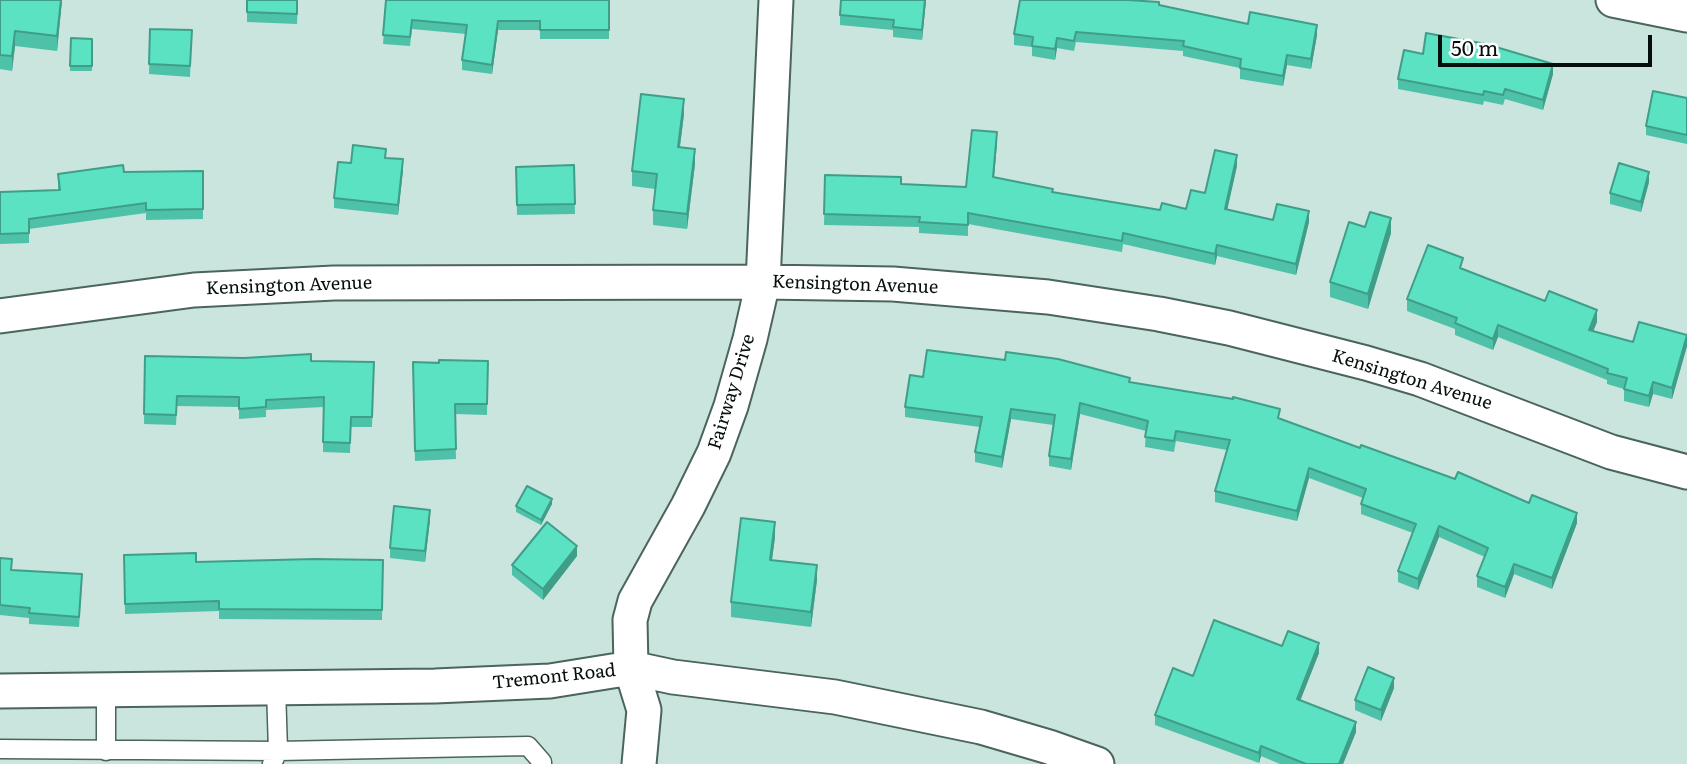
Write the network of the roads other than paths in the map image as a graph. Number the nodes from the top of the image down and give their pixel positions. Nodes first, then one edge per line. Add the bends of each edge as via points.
1 (776, 0) edge
2 (1613, 0) edge
3 (1687, 15) edge
4 (763, 282) junction
5 (0, 316) edge
6 (1687, 472) edge
7 (631, 668) junction
8 (276, 688) junction
9 (0, 691) edge
10 (106, 691) junction
11 (0, 749) edge
12 (96, 755) edge
13 (275, 757) edge
14 (541, 764) edge
15 (639, 764) edge
16 (1097, 764) edge

1 - 4 street, Fairway Drive
2 - 3 street
4 - 5 street, Kensington Avenue via 321,284 194,290
4 - 6 street, Kensington Avenue via 893,284 1048,297 1229,328 1420,379 1611,452
4 - 7 street, Fairway Drive via 714,453 635,601 630,620
7 - 8 street, Tremont Road via 550,681
7 - 15 street, Fairway Drive via 644,709
7 - 16 street, Tremont Road via 835,697 968,724
8 - 10 street, Tremont Road
8 - 13 lane
9 - 10 street, Tremont Road
10 - 12 lane
11 - 12 lane
12 - 13 lane
13 - 14 lane via 528,746

